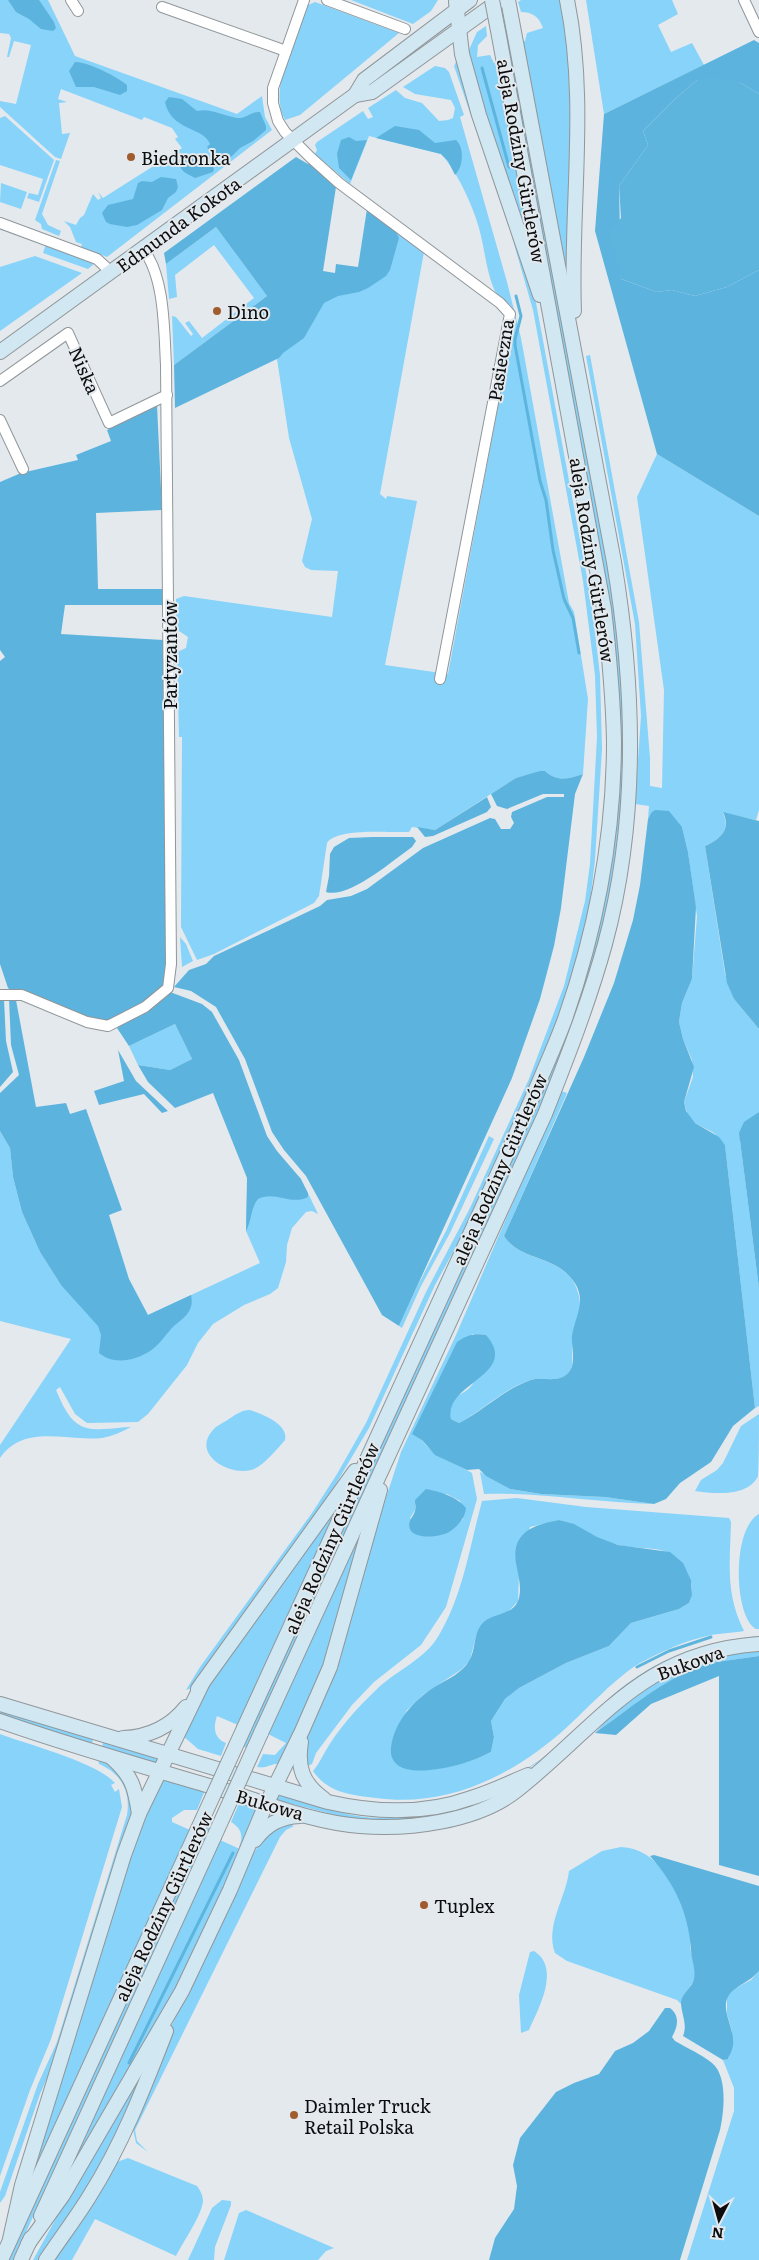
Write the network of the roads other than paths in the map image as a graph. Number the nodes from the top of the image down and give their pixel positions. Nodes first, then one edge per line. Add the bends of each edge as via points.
1 (71, 0) edge
2 (304, 0) edge
3 (327, 0) edge
4 (470, 0) edge
5 (492, 0) edge
6 (500, 0) edge
7 (508, 0) edge
8 (567, 0) edge
9 (744, 0) edge
10 (456, 5) edge
11 (162, 7) dead end
12 (78, 11) dead end
13 (405, 29) dead end
14 (459, 29) junction
15 (759, 32) edge
16 (286, 51) junction
17 (355, 95) junction
18 (293, 140) junction
19 (0, 223) edge
20 (143, 249) junction
21 (111, 272) junction
22 (556, 343) junction
23 (0, 352) edge
24 (576, 359) junction
25 (0, 381) edge
26 (167, 395) junction
27 (0, 420) edge
28 (23, 469) dead end
29 (440, 679) dead end
30 (0, 995) edge
31 (373, 1446) junction
32 (392, 1446) junction
33 (759, 1644) edge
34 (203, 1682) junction
35 (0, 1704) edge
36 (0, 1721) edge
37 (302, 1731) junction
38 (105, 1736) junction
39 (168, 1754) junction
40 (112, 1757) junction
41 (160, 1771) junction
42 (536, 1772) junction
43 (275, 1786) junction
44 (328, 1802) junction
45 (266, 1803) junction
46 (139, 1814) junction
47 (317, 1818) junction
48 (248, 1851) junction
49 (182, 1991) junction
50 (10, 2239) junction
51 (28, 2244) junction
52 (1, 2260) edge
53 (21, 2260) edge
54 (46, 2260) edge

1 - 12 street
2 - 16 street
3 - 13 street
4 - 10 main road, Edmunda Kokota
5 - 22 main road, aleja Rodziny Gürtlerów, bridge
6 - 14 main road, Edmunda Kokota
7 - 24 main road, aleja Rodziny Gürtlerów
8 - 24 main road via 578,88 572,261
9 - 15 street
10 - 14 main road
10 - 17 main road, Edmunda Kokota via 364,80
11 - 16 street
14 - 17 main road, Edmunda Kokota via 372,92
14 - 22 main road via 478,115
16 - 18 street via 273,88 273,103 278,122
17 - 18 main road, Edmunda Kokota
18 - 20 main road, Edmunda Kokota
18 - 29 street, Pasieczna via 339,182 510,314
19 - 21 street via 97,259
20 - 21 main road, Edmunda Kokota
20 - 26 street, Partyzantów via 159,285
21 - 23 main road, Edmunda Kokota
22 - 31 main road, aleja Rodziny Gürtlerów via 604,609 612,685 612,780 601,876 586,950 565,1019 527,1110
24 - 32 main road, aleja Rodziny Gürtlerów via 614,562 630,684 631,742 620,876 606,942 582,1023 544,1114
25 - 26 street, Niska via 68,333 109,423
26 - 30 street, Partyzantów via 170,982 168,988 145,1007 112,1025 103,1026 22,994
27 - 28 street
31 - 34 main road
31 - 50 main road, aleja Rodziny Gürtlerów, bridge
32 - 37 main road via 338,1644
32 - 51 main road, aleja Rodziny Gürtlerów, bridge
33 - 42 main road, Bukowa via 698,1655 652,1675 616,1701 558,1756
34 - 38 main road via 180,1714 160,1730 132,1738
34 - 39 main road
35 - 38 main road, Bukowa
36 - 40 main road, Bukowa
37 - 43 main road
37 - 44 main road via 298,1758 302,1773 315,1793
38 - 39 main road, Bukowa
39 - 41 main road
39 - 43 main road, Bukowa
40 - 41 main road, Bukowa
40 - 46 main road via 135,1787
41 - 45 main road, Bukowa
41 - 46 main road
42 - 44 main road, Bukowa via 471,1799 422,1810 388,1812
42 - 47 main road, Bukowa via 501,1800 441,1822 388,1828
43 - 44 main road, Bukowa
43 - 45 main road
45 - 47 main road, Bukowa
45 - 48 main road
46 - 50 main road via 22,2185
47 - 48 main road via 290,1817 274,1822 259,1834
48 - 49 main road
49 - 51 main road via 63,2195
49 - 54 main road via 118,2145 89,2197
50 - 52 main road, aleja Rodziny Gürtlerów
51 - 53 main road, aleja Rodziny Gürtlerów

